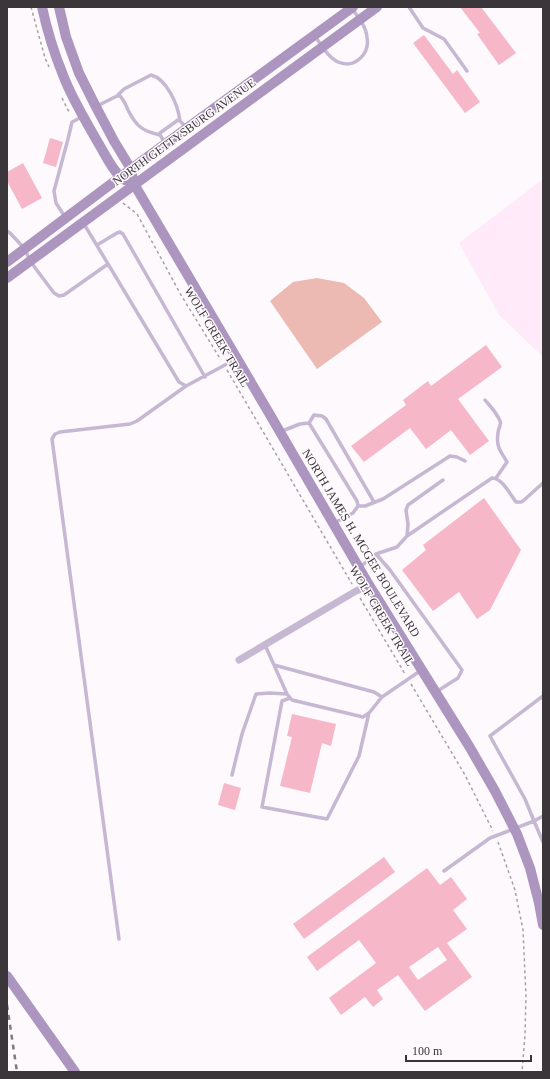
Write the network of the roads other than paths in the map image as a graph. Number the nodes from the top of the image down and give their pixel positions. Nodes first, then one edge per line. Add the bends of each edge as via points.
1 (42, 7) edge
2 (58, 7) edge
3 (378, 7) edge
4 (408, 7) edge
5 (353, 8) edge
6 (360, 20) junction
7 (314, 36) junction
8 (322, 47) junction
9 (467, 71) dead end
10 (117, 96) junction
11 (96, 106) junction
12 (83, 116) junction
13 (184, 124) junction
14 (163, 139) junction
15 (131, 169) junction
16 (120, 177) junction
17 (134, 184) junction
18 (66, 218) junction
19 (83, 222) junction
20 (7, 231) edge
21 (97, 245) junction
22 (25, 249) junction
23 (30, 260) junction
24 (7, 262) edge
25 (108, 264) junction
26 (7, 278) edge
27 (237, 359) junction
28 (204, 377) junction
29 (186, 386) junction
30 (485, 400) dead end
31 (309, 423) junction
32 (280, 431) junction
33 (465, 461) dead end
34 (496, 478) junction
35 (443, 480) dead end
36 (543, 483) edge
37 (374, 502) junction
38 (358, 506) junction
39 (334, 524) junction
40 (407, 536) junction
41 (376, 554) junction
42 (359, 567) junction
43 (369, 585) junction
44 (265, 645) junction
45 (239, 660) dead end
46 (274, 665) junction
47 (422, 670) junction
48 (435, 692) junction
49 (287, 694) junction
50 (382, 696) junction
51 (543, 696) edge
52 (290, 698) junction
53 (369, 714) junction
54 (232, 775) dead end
55 (543, 816) edge
56 (534, 821) junction
57 (514, 829) junction
58 (543, 842) edge
59 (444, 871) dead end
60 (543, 924) edge
61 (119, 939) dead end
62 (7, 976) edge
63 (75, 1072) edge

1 - 12 main road via 63,76
2 - 11 main road, NORTH JAMES H. MCGEE BOULEVARD via 79,73
3 - 6 main road, NORTH GETTYSBURG AVENUE
4 - 9 lane via 423,28 444,39
5 - 6 lane
5 - 7 main road, NORTH GETTYSBURG AVENUE
6 - 8 main road, NORTH GETTYSBURG AVENUE
6 - 8 lane via 366,30 368,44 366,52 358,61 352,64 338,62
7 - 8 lane
7 - 13 main road, NORTH GETTYSBURG AVENUE
8 - 17 main road, NORTH GETTYSBURG AVENUE
10 - 11 lane
10 - 13 lane via 124,89 151,75 157,76 169,91
10 - 14 lane via 122,98 136,124
11 - 15 main road, NORTH JAMES H. MCGEE BOULEVARD
12 - 16 main road
12 - 18 lane via 72,122 54,191 56,203
13 - 14 main road, NORTH GETTYSBURG AVENUE
14 - 15 main road, NORTH GETTYSBURG AVENUE
15 - 16 main road, NORTH GETTYSBURG AVENUE
15 - 17 main road, NORTH JAMES H. MCGEE BOULEVARD
16 - 17 main road
16 - 18 main road, NORTH GETTYSBURG AVENUE
17 - 19 main road, NORTH GETTYSBURG AVENUE
17 - 27 main road, NORTH JAMES H. MCGEE BOULEVARD
18 - 22 main road, NORTH GETTYSBURG AVENUE
19 - 21 lane
19 - 23 main road, NORTH GETTYSBURG AVENUE
20 - 22 lane
21 - 25 lane
21 - 28 lane via 117,233 123,234
22 - 23 lane
22 - 24 main road, NORTH GETTYSBURG AVENUE
23 - 25 lane via 54,293 59,296
23 - 26 main road, NORTH GETTYSBURG AVENUE
25 - 29 lane via 179,382
27 - 28 lane
27 - 32 main road, NORTH JAMES H. MCGEE BOULEVARD
28 - 29 lane
29 - 61 lane via 130,424 60,432 52,439
30 - 34 lane via 499,418 501,425 498,431 498,449 507,462
31 - 32 lane
31 - 37 lane via 314,416 326,419
31 - 38 lane
32 - 39 main road, NORTH JAMES H. MCGEE BOULEVARD
33 - 37 lane via 450,456 383,499
34 - 36 lane via 516,502 523,501
34 - 40 lane via 492,478
35 - 40 lane via 408,505
37 - 38 lane
38 - 39 lane via 353,513
39 - 42 main road, NORTH JAMES H. MCGEE BOULEVARD
40 - 41 lane via 397,547
41 - 42 lane
41 - 48 lane via 462,670 458,678
42 - 43 main road, NORTH JAMES H. MCGEE BOULEVARD
43 - 44 street
43 - 47 main road, NORTH JAMES H. MCGEE BOULEVARD
44 - 45 street
44 - 46 lane
46 - 49 lane
46 - 50 lane
47 - 48 main road, NORTH JAMES H. MCGEE BOULEVARD
47 - 50 lane
48 - 57 main road, NORTH JAMES H. MCGEE BOULEVARD via 495,791
49 - 52 lane
49 - 54 lane via 256,694 242,734
50 - 53 lane
51 - 56 lane via 490,736 525,799
52 - 53 lane via 363,717
52 - 53 lane via 282,701 262,807 327,819 359,756
55 - 56 lane
56 - 57 lane
56 - 58 lane
57 - 59 lane via 490,838
57 - 60 main road, NORTH JAMES H. MCGEE BOULEVARD via 530,868
62 - 63 main road

